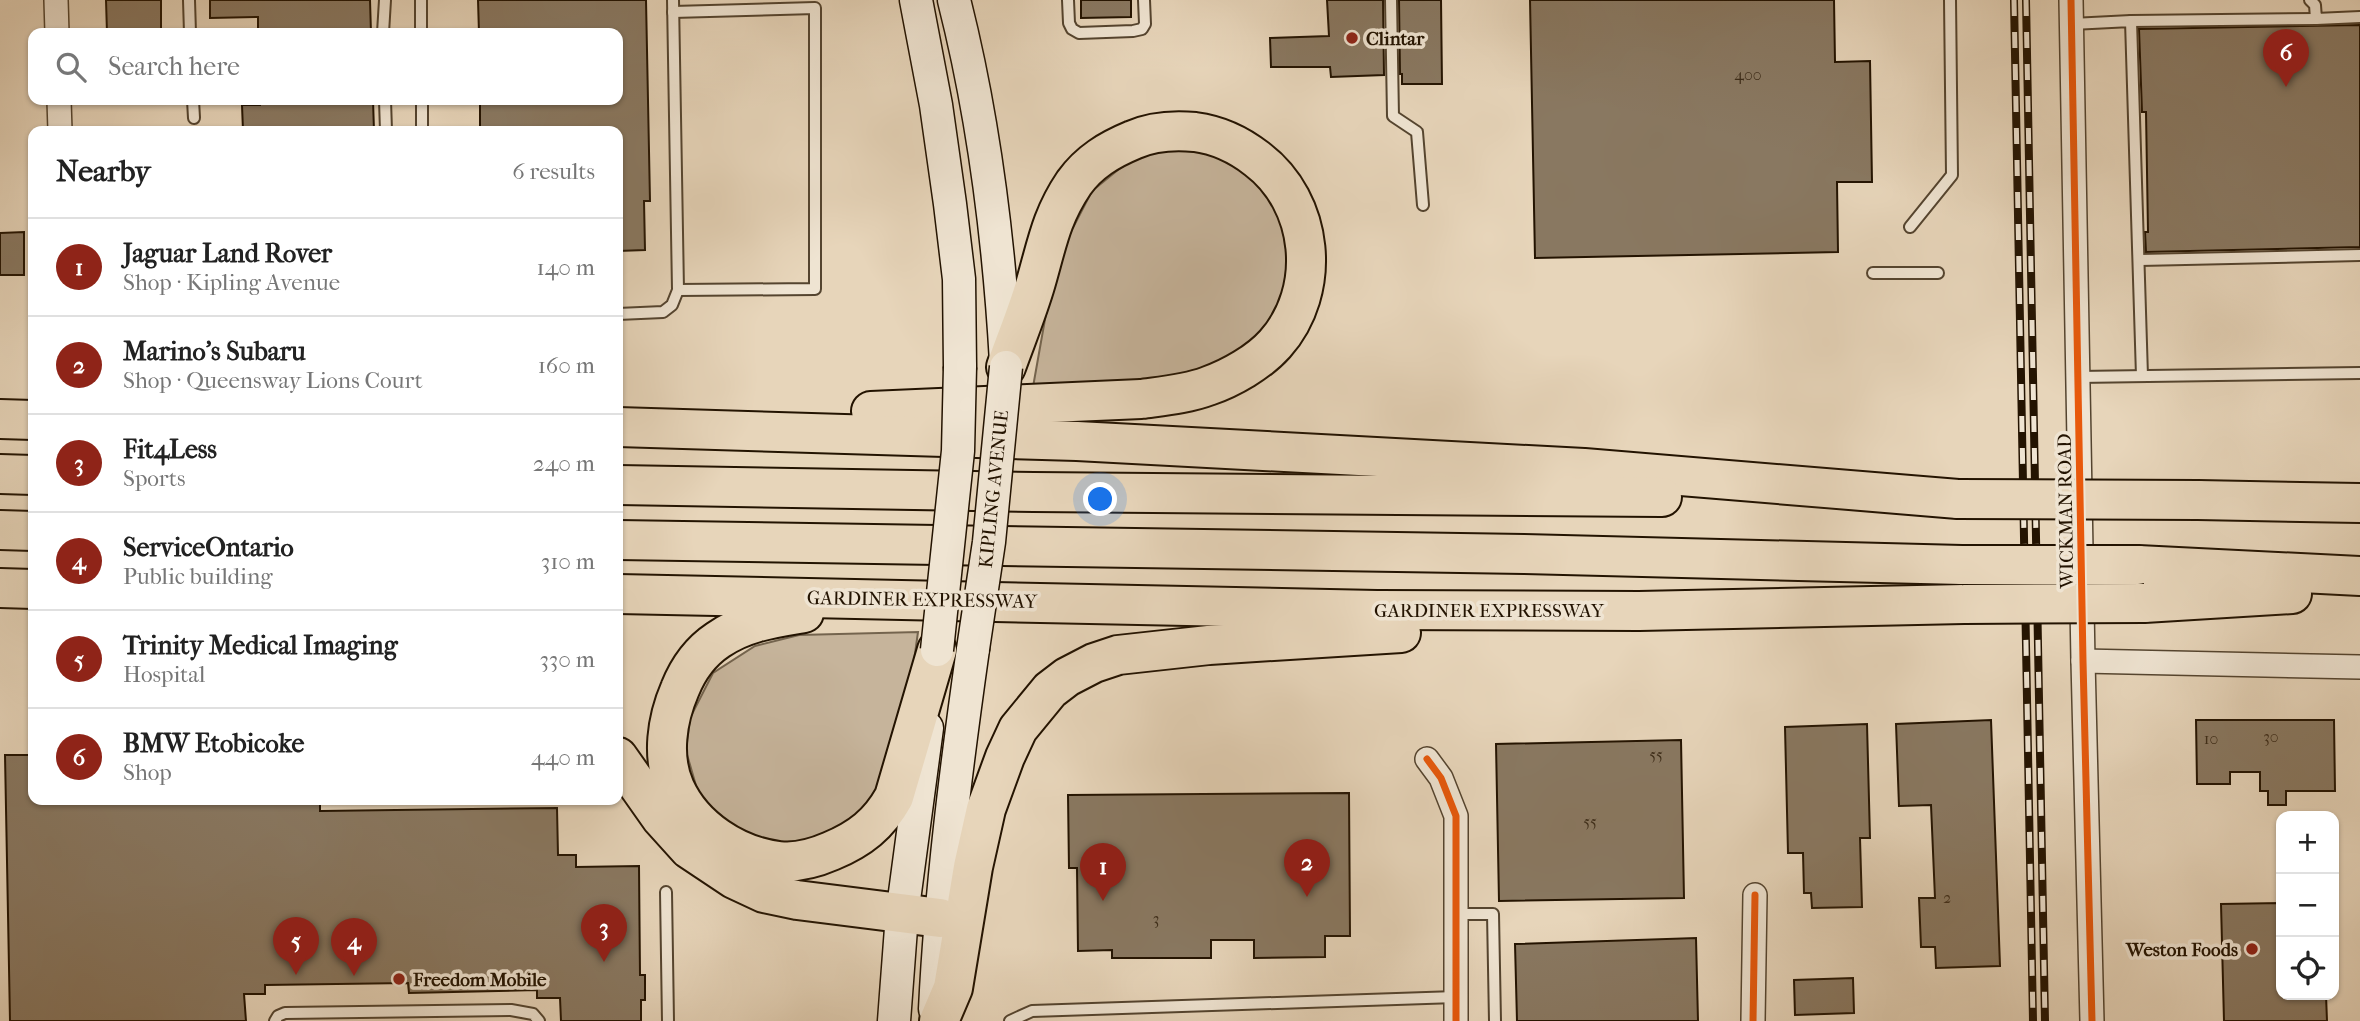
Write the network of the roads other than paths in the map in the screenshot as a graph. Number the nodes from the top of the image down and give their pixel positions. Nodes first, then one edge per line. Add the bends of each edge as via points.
1 (57, 0) edge
2 (189, 0) edge
3 (385, 0) edge
4 (421, 0) edge
5 (916, 0) edge
6 (954, 0) edge
7 (973, 0) edge
8 (1068, 0) edge
9 (1144, 0) edge
10 (1391, 0) edge
11 (1950, 0) edge
12 (2071, 0) edge
13 (2315, 2) edge
14 (673, 6) edge
15 (2360, 17) edge
16 (2316, 19) junction
17 (2130, 21) junction
18 (2072, 24) junction
19 (57, 28) edge
20 (190, 28) edge
21 (383, 28) edge
22 (421, 28) edge
23 (968, 56) junction
24 (59, 105) edge
25 (193, 105) edge
26 (385, 105) edge
27 (422, 105) edge
28 (194, 118) dead end
29 (60, 126) edge
30 (386, 126) edge
31 (422, 126) edge
32 (1423, 205) dead end
33 (1910, 227) dead end
34 (2360, 255) edge
35 (2140, 260) junction
36 (1938, 273) dead end
37 (1873, 274) dead end
38 (678, 290) junction
39 (623, 314) edge
40 (1006, 367) junction
41 (2360, 373) edge
42 (2142, 376) junction
43 (2078, 377) junction
44 (0, 419) edge
45 (28, 420) edge
46 (623, 425) edge
47 (623, 425) edge
48 (0, 474) edge
49 (28, 475) edge
50 (623, 485) edge
51 (1958, 499) junction
52 (2360, 503) edge
53 (0, 530) edge
54 (28, 531) edge
55 (623, 540) edge
56 (2360, 576) edge
57 (0, 588) edge
58 (2360, 588) edge
59 (28, 589) edge
60 (623, 594) edge
61 (889, 598) junction
62 (1639, 611) junction
63 (955, 650) junction
64 (2083, 661) junction
65 (2360, 667) edge
66 (1427, 759) dead end
67 (623, 764) edge
68 (666, 892) dead end
69 (1755, 895) dead end
70 (902, 915) junction
71 (1456, 915) junction
72 (940, 918) junction
73 (1456, 997) junction
74 (356, 1016) edge
75 (275, 1021) edge
76 (539, 1021) edge
77 (668, 1021) edge
78 (894, 1021) edge
79 (937, 1021) edge
80 (1010, 1021) edge
81 (1456, 1021) edge
82 (1495, 1021) edge
83 (1753, 1021) edge
84 (2092, 1021) edge

1 - 19 street
2 - 20 lane
3 - 21 lane
4 - 22 lane
5 - 63 main road, KIPLING AVENUE, bridge via 936,105 959,279
6 - 23 main road, KIPLING AVENUE
7 - 23 main road
8 - 9 lane via 1069,23 1079,33 1142,29
10 - 32 lane via 1394,116 1417,132
11 - 33 lane via 1952,175
12 - 18 street, WICKMAN ROAD
13 - 16 lane
14 - 38 lane
14 - 38 lane via 815,8 815,289
15 - 16 lane
16 - 17 lane
17 - 18 lane
17 - 35 lane
18 - 43 street, WICKMAN ROAD
23 - 40 main road, KIPLING AVENUE via 992,199
24 - 29 street
25 - 28 lane
26 - 30 lane
27 - 31 lane
34 - 35 lane
35 - 42 lane
36 - 37 lane
38 - 39 lane via 663,312
40 - 46 highway via 1059,208 1095,160 1117,146 1148,133 1209,134 1242,148 1268,167 1296,207 1307,255 1305,284 1292,318 1275,344 1208,387 1141,399
40 - 63 main road, KIPLING AVENUE, bridge via 989,542
41 - 42 lane
42 - 43 lane
43 - 64 street, WICKMAN ROAD
44 - 45 highway
47 - 51 highway via 1077,441 1584,468
48 - 49 highway
50 - 51 highway
51 - 52 highway, bridge
53 - 54 highway
55 - 56 highway, bridge via 2138,565
57 - 59 highway
58 - 62 highway, GARDINER EXPRESSWAY, bridge via 2144,603
60 - 61 highway, GARDINER EXPRESSWAY
61 - 62 highway, GARDINER EXPRESSWAY
61 - 63 highway via 741,627 702,653 686,674 668,725 669,768 689,811 712,835 780,861 816,857 852,842 872,827 894,797
62 - 79 highway via 1144,652 1106,659 1067,677 1034,708 1005,757 986,809 953,988
63 - 70 main road, KIPLING AVENUE
63 - 72 main road, KIPLING AVENUE via 954,780
64 - 65 street
64 - 84 street, WICKMAN ROAD
66 - 71 street via 1441,778 1456,816
67 - 70 highway via 689,849 734,879 764,893
68 - 77 lane
69 - 83 street
70 - 72 highway
70 - 78 main road, KIPLING AVENUE
71 - 73 street
71 - 82 lane via 1493,914
72 - 79 main road, KIPLING AVENUE
73 - 80 lane via 1032,1011
73 - 81 street
74 - 75 lane via 285,1013
74 - 76 lane via 511,1010 533,1014

